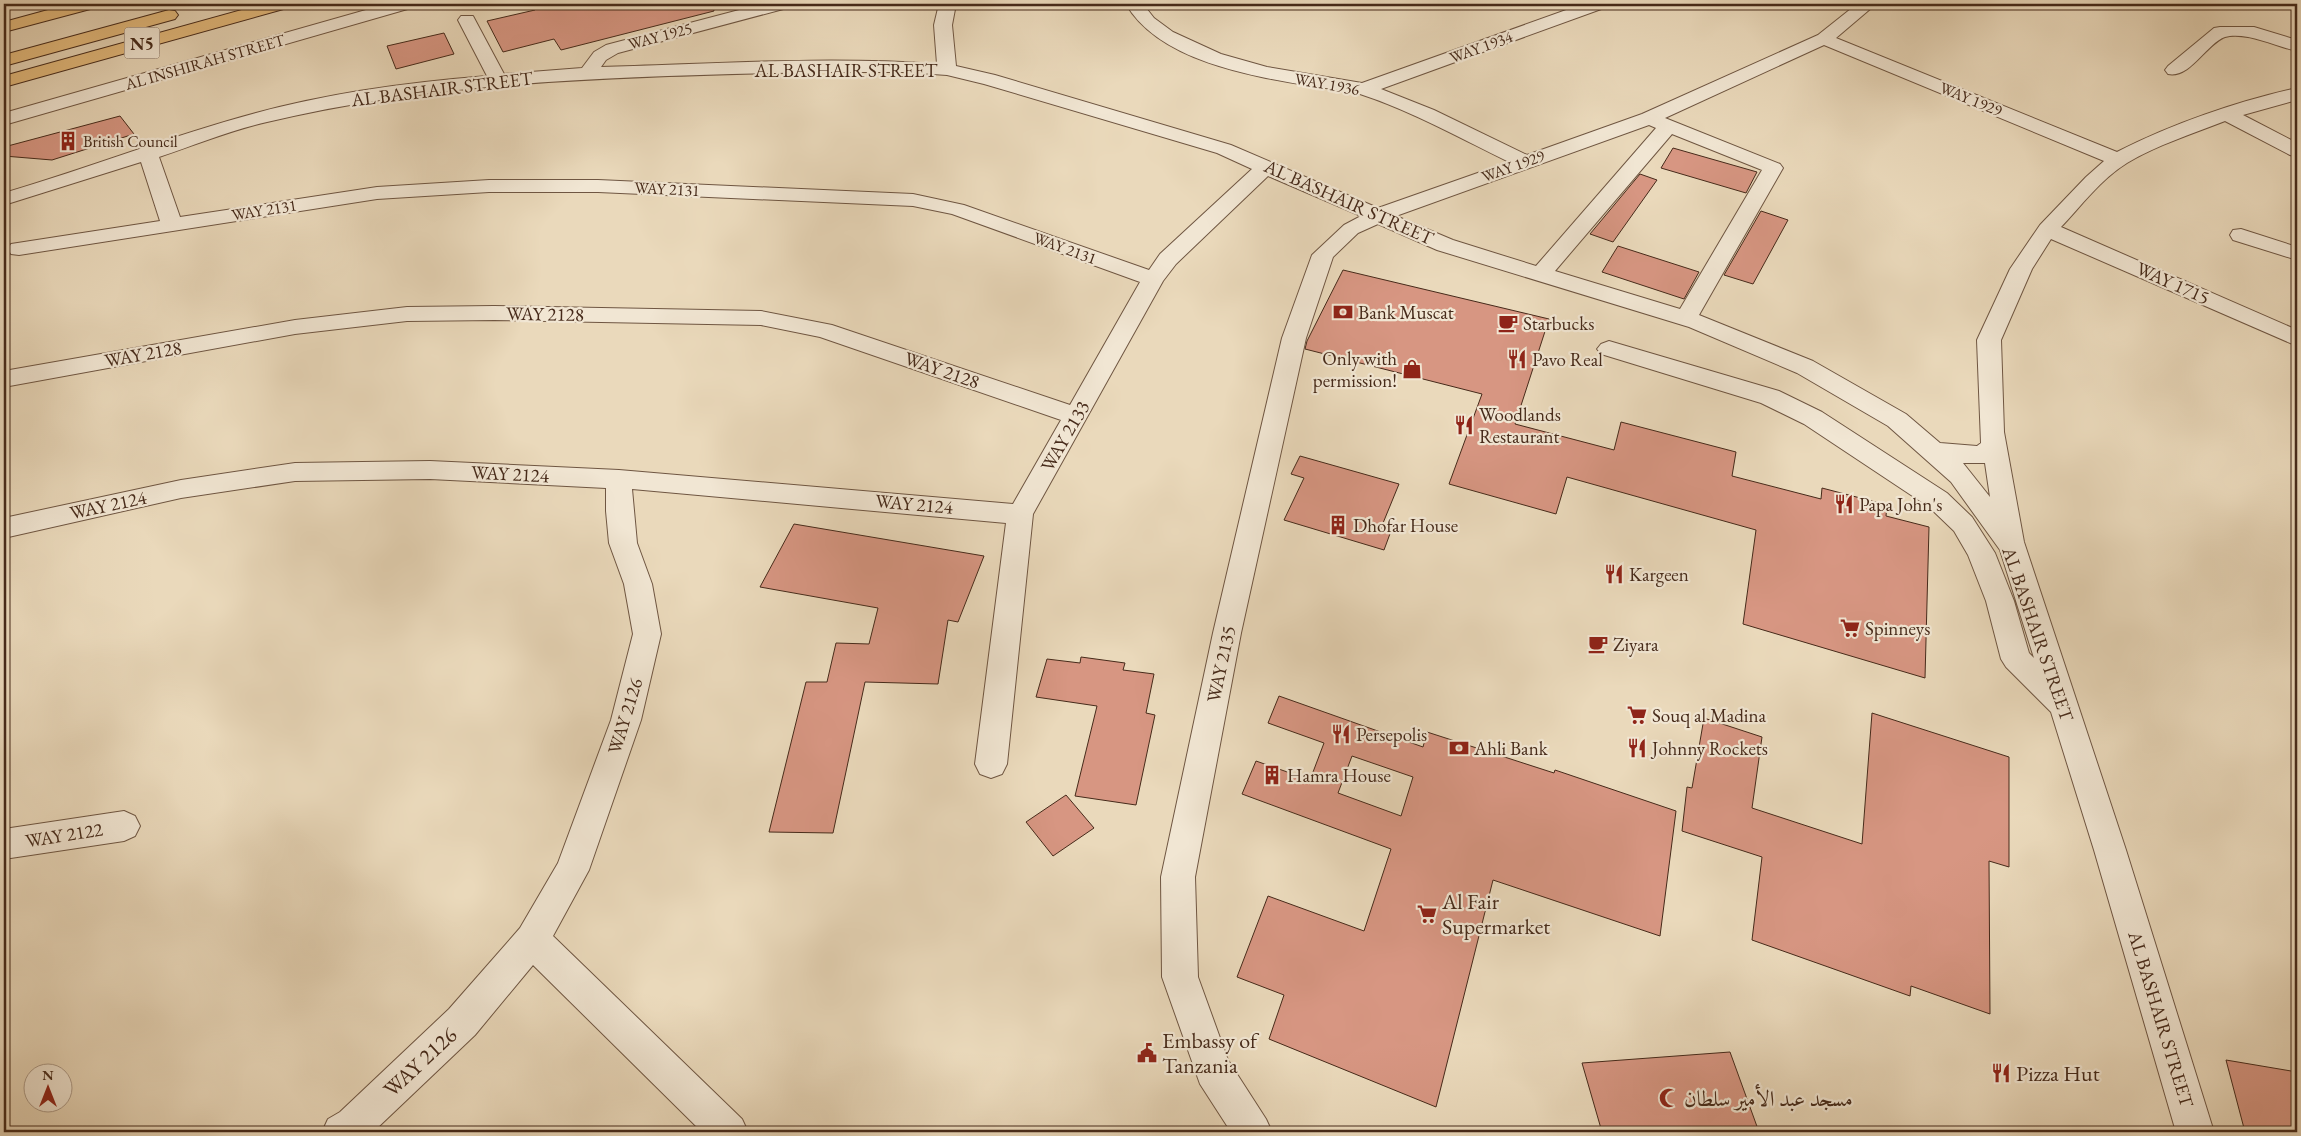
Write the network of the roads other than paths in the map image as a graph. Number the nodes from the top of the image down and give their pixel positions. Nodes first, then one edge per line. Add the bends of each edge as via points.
1 (43, 4) edge
2 (88, 4) edge
3 (281, 4) edge
4 (405, 4) edge
5 (781, 4) edge
6 (948, 4) edge
7 (1134, 4) edge
8 (1598, 4) edge
9 (1867, 4) edge
10 (737, 9) edge
11 (183, 12) dead end
12 (4, 14) edge
13 (467, 20) dead end
14 (4, 27) edge
15 (1824, 39) junction
16 (2297, 46) edge
17 (4, 61) edge
18 (947, 70) junction
19 (2174, 70) dead end
20 (588, 74) junction
21 (498, 80) junction
22 (4, 82) edge
23 (1364, 89) junction
24 (2297, 94) edge
25 (2226, 114) junction
26 (1649, 118) junction
27 (4, 119) edge
28 (1668, 126) junction
29 (1585, 140) junction
30 (2297, 150) edge
31 (148, 153) junction
32 (1623, 154) junction
33 (2118, 160) junction
34 (1526, 162) junction
35 (1267, 166) junction
36 (5, 198) edge
37 (1377, 216) junction
38 (172, 225) junction
39 (2047, 229) junction
40 (2241, 235) dead end
41 (19, 249) dead end
42 (2297, 254) edge
43 (1541, 274) junction
44 (1152, 279) junction
45 (1686, 318) junction
46 (2297, 340) edge
47 (1609, 349) dead end
48 (4, 380) edge
49 (1077, 416) junction
50 (1994, 447) junction
51 (1934, 452) junction
52 (619, 479) junction
53 (1020, 514) junction
54 (4, 528) edge
55 (2013, 547) junction
56 (2063, 706) junction
57 (990, 764) dead end
58 (124, 826) dead end
59 (4, 844) edge
60 (532, 940) junction
61 (341, 1132) edge
62 (729, 1132) edge
63 (1253, 1132) edge
64 (2195, 1132) edge

1 - 12 main road
2 - 14 main road
3 - 22 main road, N5
4 - 27 street, AL INSHIRAH STREET
5 - 10 street, WAY 1925
6 - 18 street via 943,25
7 - 23 street, WAY 1936 via 1141,17 1181,45 1272,74
8 - 23 street, WAY 1934
9 - 15 street, WAY 1929
10 - 20 street, WAY 1925 via 612,49 600,56
11 - 17 main road, N5
13 - 21 street
15 - 26 street, WAY 1929
15 - 33 street, WAY 1929
16 - 19 street via 2254,32 2220,32
18 - 20 street, AL BASHAIR STREET via 812,67
18 - 35 street, AL BASHAIR STREET via 988,79 1224,149
20 - 21 street, AL BASHAIR STREET
21 - 31 street, AL BASHAIR STREET via 354,98 261,117
23 - 34 street, WAY 1936
24 - 25 street
25 - 30 street
25 - 33 street via 2142,147
26 - 28 street
26 - 29 street, WAY 1929
28 - 32 street
28 - 45 street via 1773,168
29 - 32 street
29 - 34 street, WAY 1929
31 - 36 street, AL BASHAIR STREET
31 - 38 street
32 - 43 street
33 - 39 street via 2093,180
34 - 37 street, WAY 1929
35 - 37 street, AL BASHAIR STREET
35 - 44 street, WAY 2133 via 1168,258
37 - 43 street, AL BASHAIR STREET via 1446,245
37 - 63 street, WAY 2135 via 1350,229 1322,255 1294,338 1227,633 1178,876 1180,977 1213,1071
38 - 41 street, WAY 2131
38 - 44 street, WAY 2131 via 377,193 489,186 598,186 913,200 957,209
39 - 46 street, WAY 1715
39 - 50 street via 2021,270 1989,340
40 - 42 street
43 - 45 street, AL BASHAIR STREET
44 - 49 street, WAY 2133
45 - 51 street, AL BASHAIR STREET via 1806,367 1897,420
47 - 56 street via 1762,394 1804,414 1938,500 1964,524 1981,553 2000,601 2016,659
48 - 49 street, WAY 2128 via 294,327 408,314 761,318 824,330
49 - 53 street, WAY 2133
50 - 51 street via 1981,456
50 - 55 street
51 - 55 street, AL BASHAIR STREET via 1960,475
52 - 53 street, WAY 2124
52 - 54 street, WAY 2124 via 430,470 295,472 181,488
52 - 60 street, WAY 2126 via 623,543 638,584 647,634 626,720 572,870
53 - 57 street, WAY 2133
55 - 56 street, AL BASHAIR STREET
56 - 64 street, AL BASHAIR STREET
58 - 59 street, WAY 2122
60 - 61 street, WAY 2126 via 462,1022 353,1126
60 - 62 street

